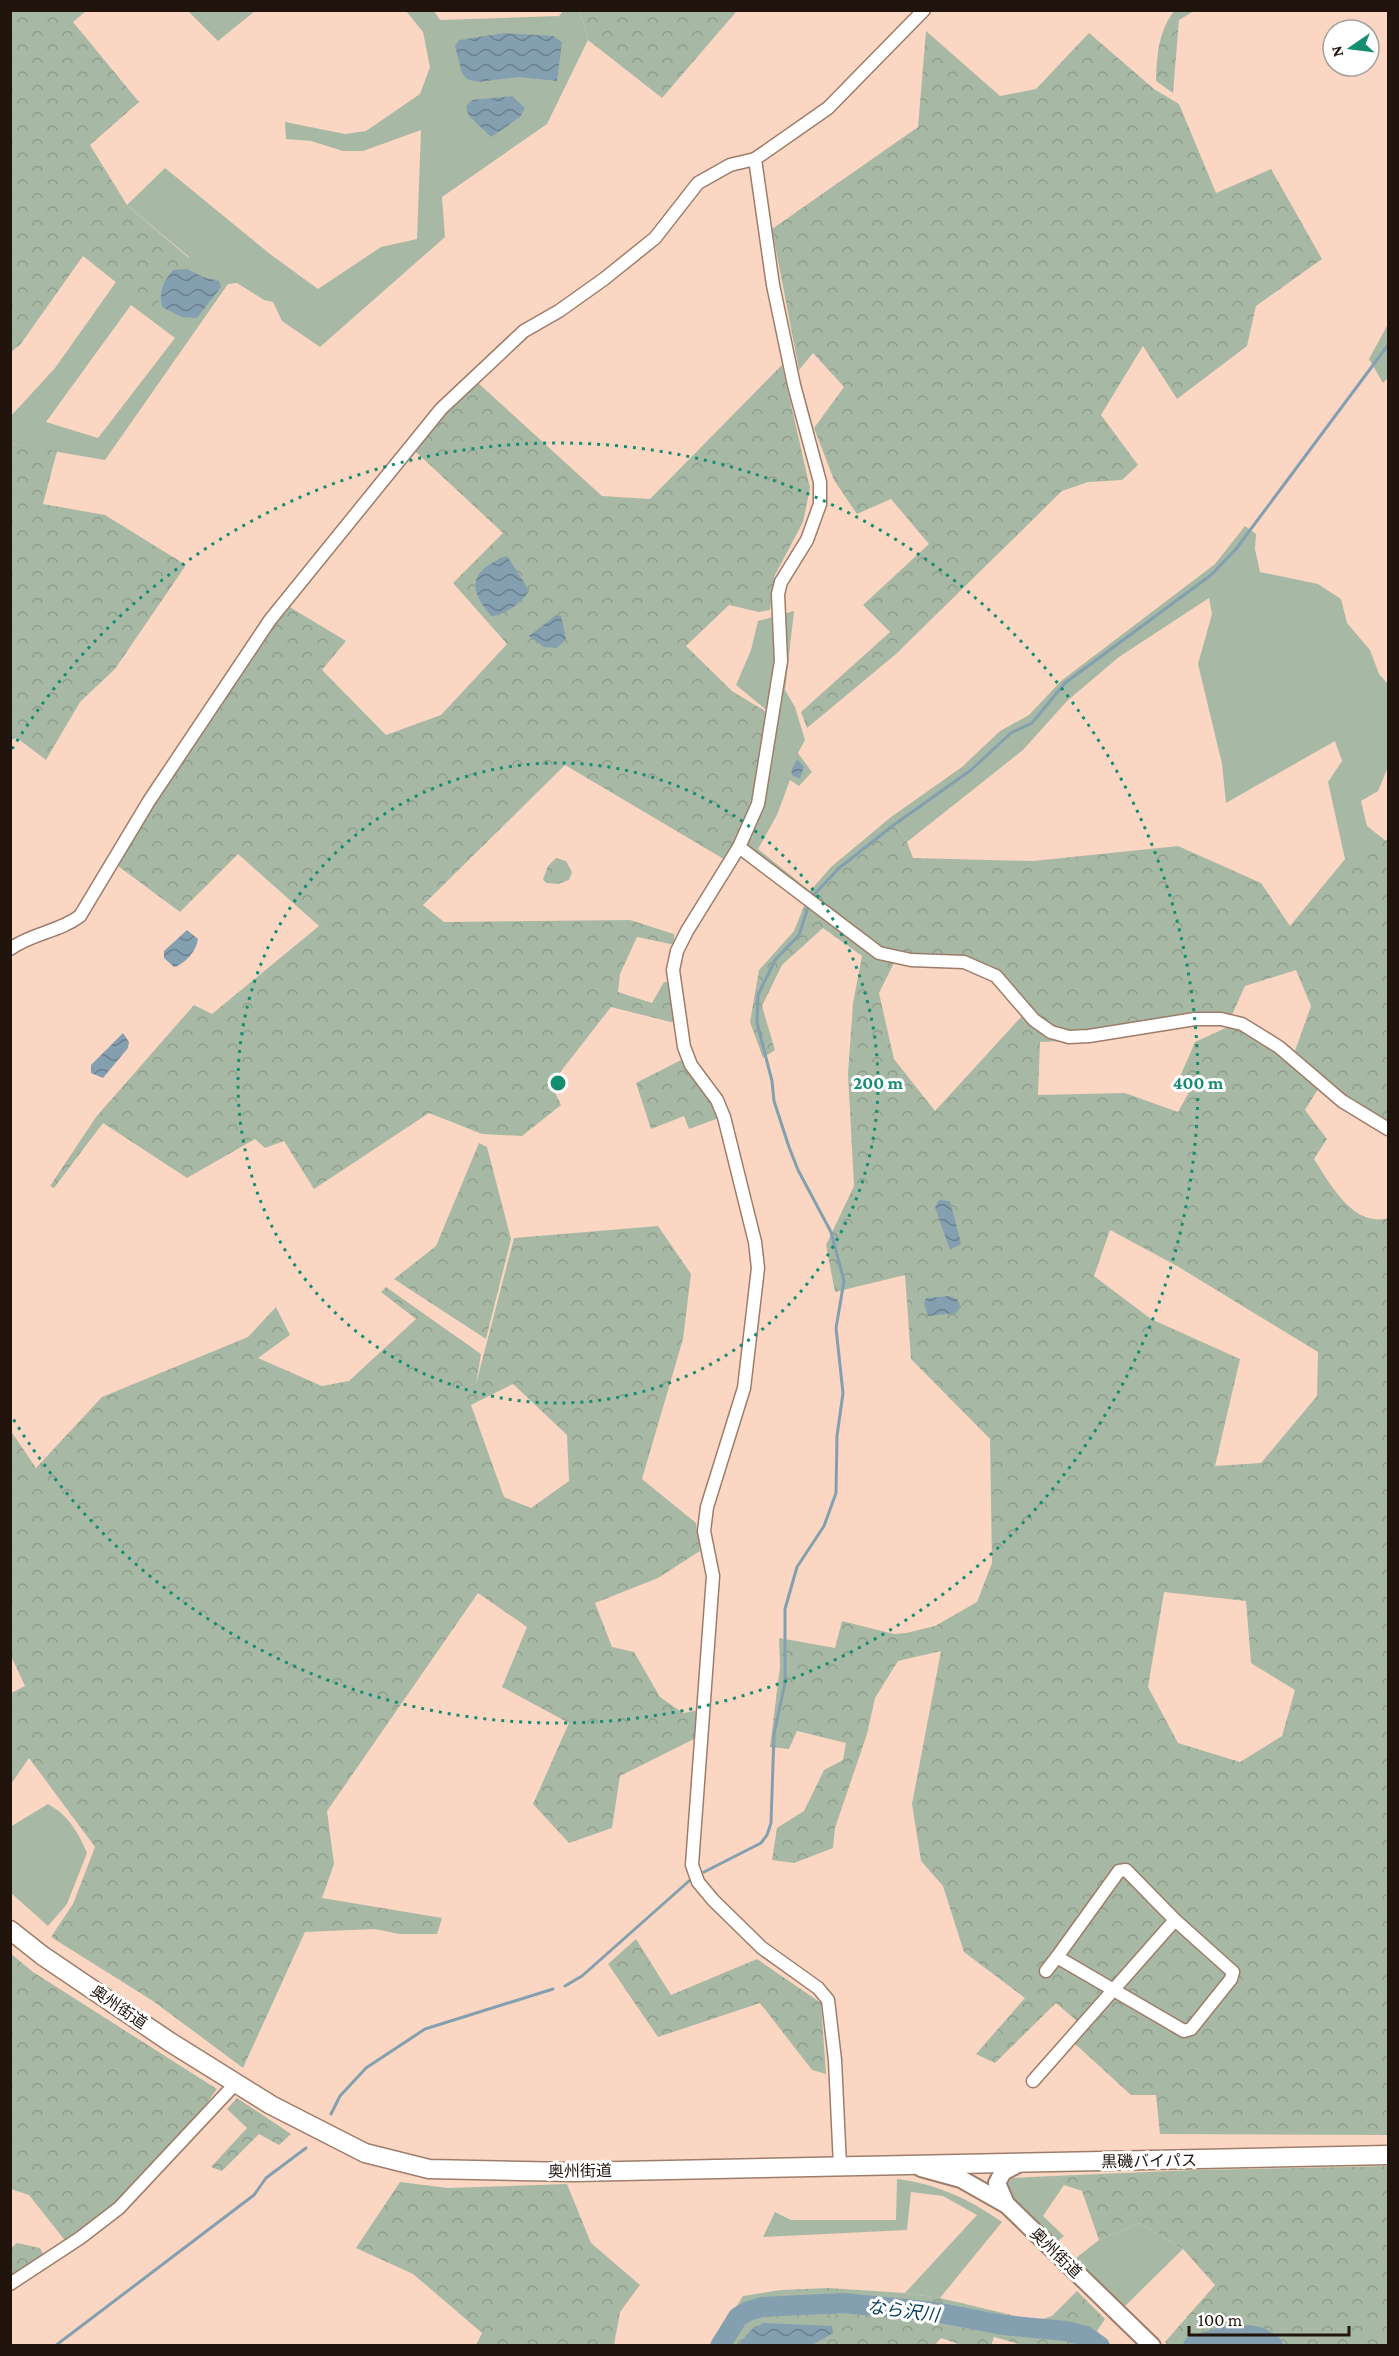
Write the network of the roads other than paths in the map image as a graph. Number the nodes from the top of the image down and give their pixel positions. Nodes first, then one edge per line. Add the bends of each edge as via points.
1 (924, 10) edge
2 (755, 159) junction
3 (739, 847) junction
4 (10, 950) edge
5 (1389, 1129) edge
6 (1175, 1920) junction
7 (10, 1930) edge
8 (1057, 1957) junction
9 (1046, 1971) dead end
10 (1114, 1990) junction
11 (1033, 2080) dead end
12 (236, 2084) junction
13 (1389, 2155) edge
14 (1018, 2164) junction
15 (909, 2165) junction
16 (840, 2166) junction
17 (1007, 2205) junction
18 (10, 2284) edge
19 (1151, 2345) edge

1 - 2 street via 828,108
2 - 3 street via 773,285 820,482 820,504 807,540 781,582 778,594 781,661 763,778 758,804
2 - 4 street via 730,165 698,183 655,238 604,279 524,331 441,409 270,620 149,801 80,916
3 - 5 street via 879,953 911,960 964,962 996,976 1034,1020 1051,1032 1089,1036 1195,1019 1242,1024 1280,1047 1342,1101
3 - 16 street via 687,931 673,970 684,1047 724,1117 758,1268 744,1388 707,1507 704,1531 712,1576 692,1865 698,1882 713,1900 762,1947 818,1988 828,2000
6 - 8 street via 1126,1870 1119,1871
6 - 10 street
6 - 10 street via 1233,1972 1191,2029 1184,2031
7 - 12 highway, 奥州街道
8 - 9 street
8 - 10 street
10 - 11 street
12 - 16 highway, 奥州街道 via 365,2152 429,2169 574,2172
12 - 18 street via 119,2208
13 - 14 highway, 黒磯バイパス
14 - 15 highway, 黒磯バイパス
14 - 17 main road via 1003,2172 997,2183
15 - 16 highway, 奥州街道
15 - 17 main road, 奥州街道 via 961,2179
17 - 19 main road, 奥州街道

